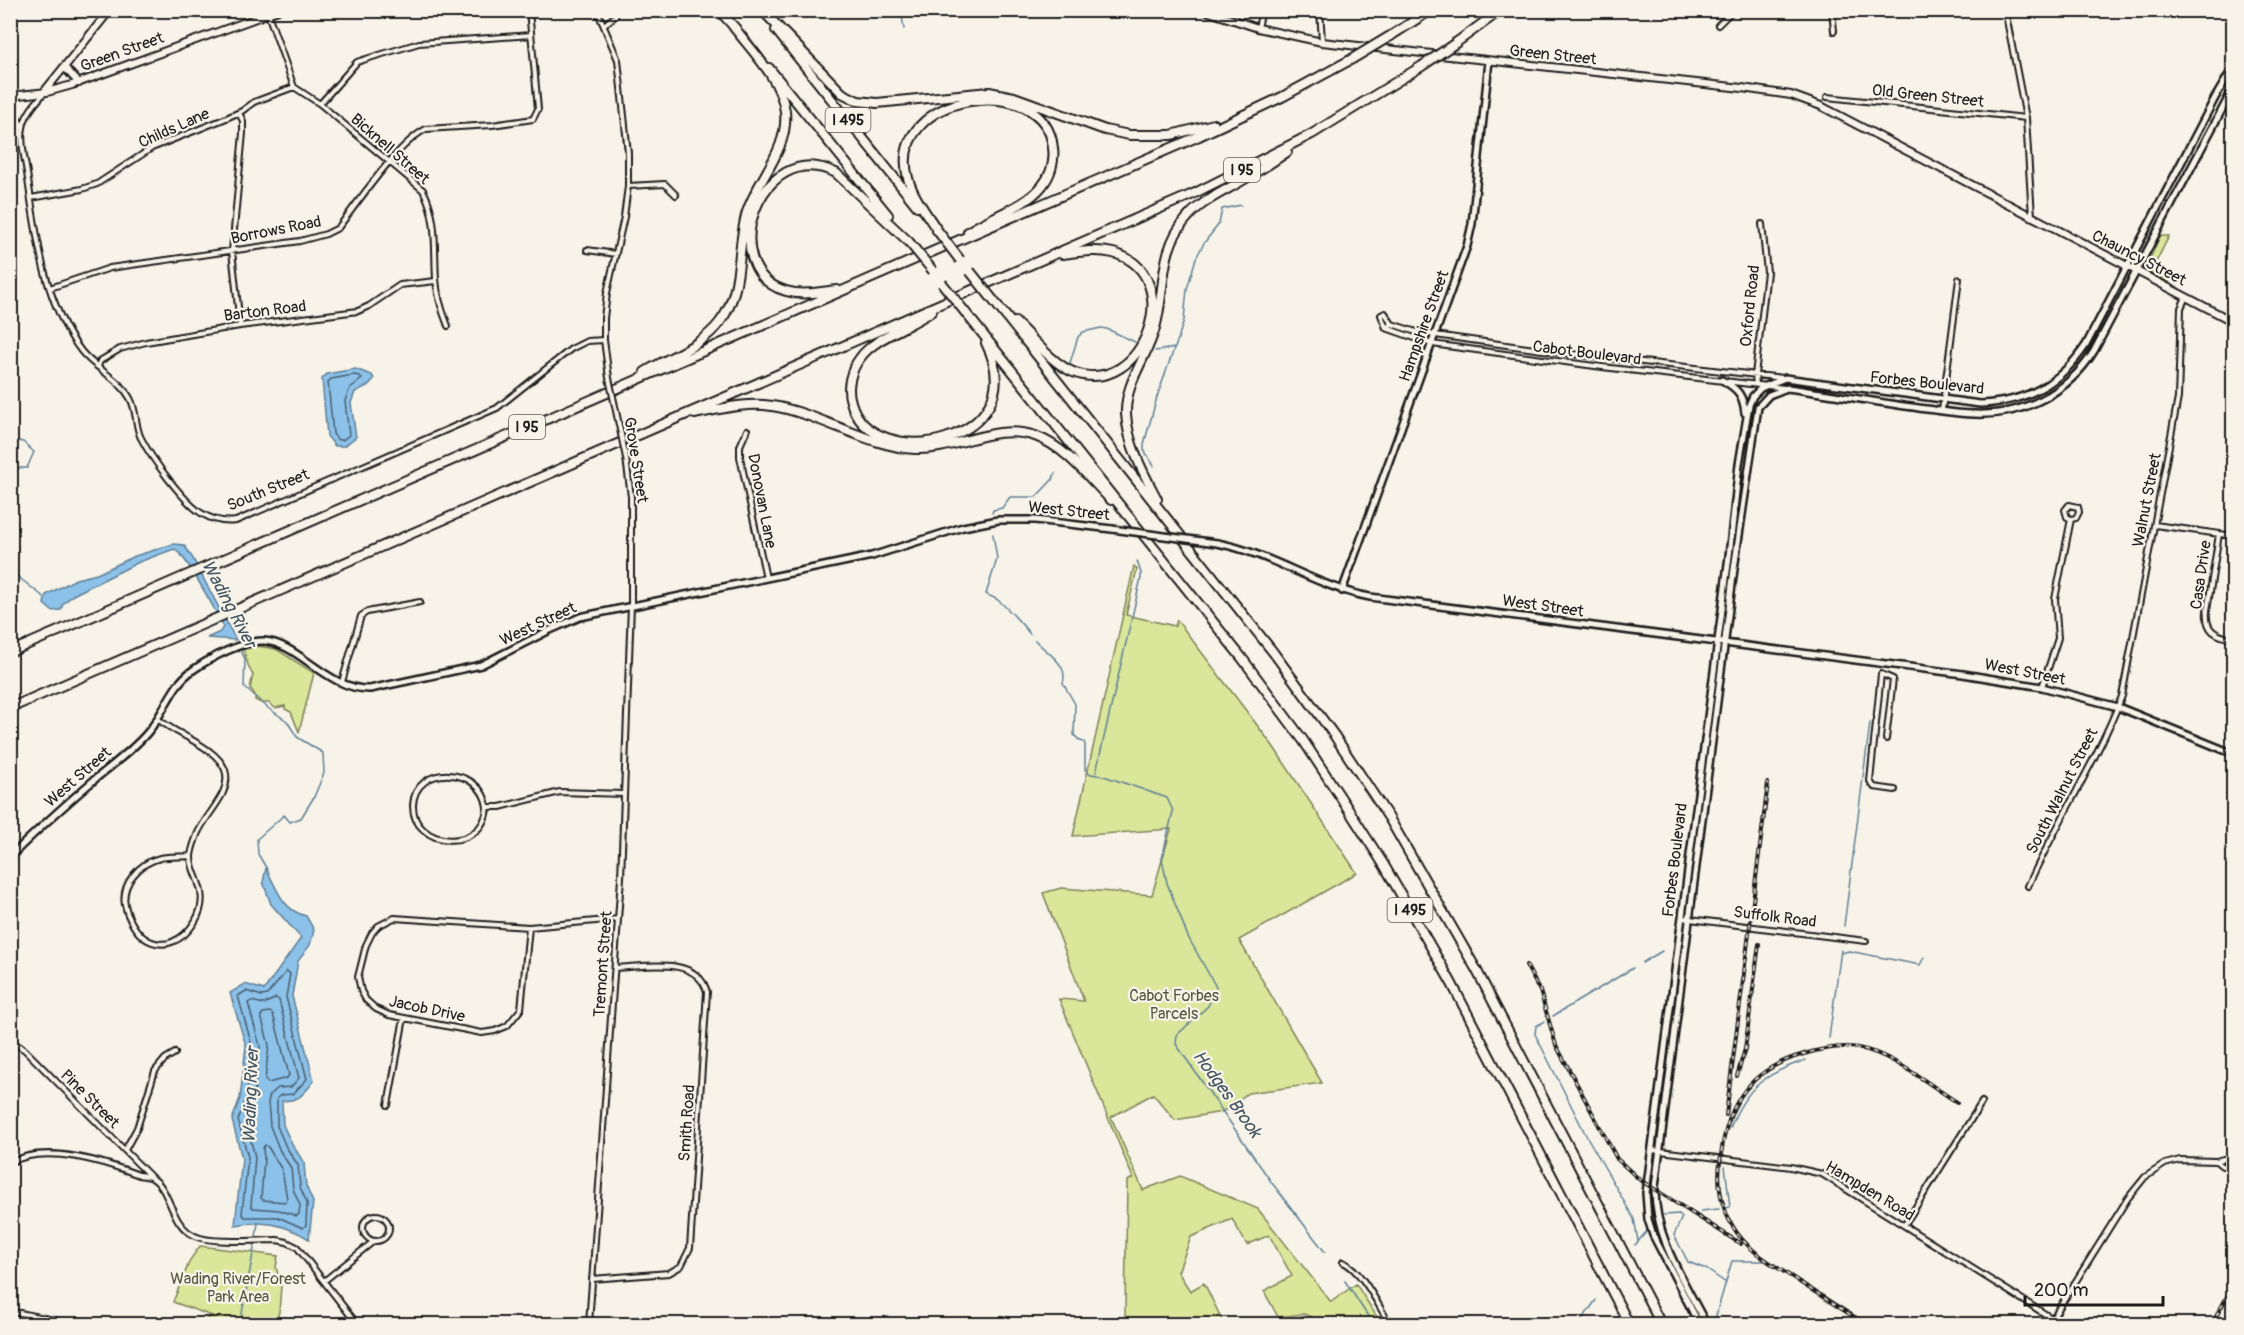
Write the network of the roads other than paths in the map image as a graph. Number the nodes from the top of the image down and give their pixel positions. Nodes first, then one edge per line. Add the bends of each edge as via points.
1 (110, 10) edge
2 (278, 10) edge
3 (529, 10) edge
4 (597, 10) edge
5 (618, 10) edge
6 (719, 10) edge
7 (760, 10) edge
8 (1203, 10) edge
9 (1262, 10) edge
10 (1320, 10) edge
11 (1431, 10) edge
12 (1501, 10) edge
13 (1733, 10) edge
14 (1832, 10) edge
15 (2005, 10) edge
16 (267, 14) junction
17 (604, 25) junction
18 (1718, 25) dead end
19 (733, 26) junction
20 (1258, 28) junction
21 (1834, 32) dead end
22 (531, 35) junction
23 (1322, 42) junction
24 (1489, 61) junction
25 (2234, 66) edge
26 (65, 68) junction
27 (79, 83) junction
28 (294, 87) junction
29 (2234, 87) edge
30 (44, 93) junction
31 (10, 96) edge
32 (1827, 98) dead end
33 (10, 103) edge
34 (320, 104) junction
35 (1266, 104) junction
36 (239, 112) junction
37 (2026, 118) junction
38 (22, 128) junction
39 (1312, 134) junction
40 (1894, 144) joint
41 (390, 163) junction
42 (628, 186) junction
43 (676, 195) dead end
44 (31, 198) junction
45 (2032, 218) junction
46 (1762, 224) dead end
47 (937, 230) junction
48 (909, 242) junction
49 (951, 244) junction
50 (587, 250) dead end
51 (232, 251) junction
52 (616, 254) junction
53 (1052, 256) junction
54 (2127, 268) junction
55 (2136, 272) junction
56 (1959, 279) dead end
57 (436, 281) junction
58 (50, 288) junction
59 (847, 289) junction
60 (2186, 297) junction
61 (993, 300) junction
62 (944, 302) junction
63 (965, 312) junction
64 (2234, 322) edge
65 (1392, 324) junction
66 (240, 326) junction
67 (448, 326) dead end
68 (1386, 328) junction
69 (1435, 335) junction
70 (604, 340) junction
71 (1432, 344) junction
72 (98, 366) junction
73 (1755, 375) junction
74 (1785, 378) junction
75 (1722, 380) junction
76 (1756, 384) junction
77 (1765, 385) junction
78 (621, 387) junction
79 (1788, 388) junction
80 (1756, 392) junction
81 (1943, 400) junction
82 (1758, 407) junction
83 (1942, 410) junction
84 (681, 417) junction
85 (1746, 418) junction
86 (747, 430) dead end
87 (1164, 514) junction
88 (2071, 519) dead end
89 (2155, 525) junction
90 (1139, 529) junction
91 (2219, 534) junction
92 (2234, 536) edge
93 (766, 578) junction
94 (1342, 591) junction
95 (420, 602) dead end
96 (632, 605) junction
97 (2234, 639) edge
98 (1718, 643) junction
99 (1725, 644) junction
100 (10, 652) edge
101 (1883, 664) junction
102 (1881, 674) junction
103 (342, 683) junction
104 (2042, 687) junction
105 (2118, 707) junction
106 (10, 708) edge
107 (158, 719) junction
108 (1886, 739) dead end
109 (2234, 753) edge
110 (1895, 790) dead end
111 (624, 794) junction
112 (487, 807) junction
113 (191, 856) junction
114 (10, 857) edge
115 (2028, 886) dead end
116 (1682, 918) junction
117 (618, 919) junction
118 (1690, 919) junction
119 (529, 927) junction
120 (1866, 941) dead end
121 (615, 969) junction
122 (404, 1018) junction
123 (10, 1040) edge
124 (175, 1053) dead end
125 (1982, 1102) dead end
126 (388, 1106) dead end
127 (125, 1150) junction
128 (1651, 1150) junction
129 (1659, 1150) junction
130 (2234, 1159) edge
131 (2217, 1161) junction
132 (10, 1162) edge
133 (2234, 1167) edge
134 (152, 1177) junction
135 (1646, 1186) junction
136 (1655, 1187) junction
137 (1905, 1224) junction
138 (374, 1241) junction
139 (1343, 1262) dead end
140 (592, 1280) junction
141 (324, 1281) junction
142 (10, 1311) edge
143 (2053, 1319) junction
144 (73, 1324) edge
145 (357, 1324) edge
146 (589, 1324) edge
147 (1390, 1324) edge
148 (1629, 1324) edge
149 (1661, 1324) edge
150 (1699, 1324) edge
151 (1706, 1324) edge
152 (2049, 1324) edge

1 - 26 main road
2 - 16 main road, Green Street
3 - 22 street
4 - 17 street, Grove Street
5 - 17 street
6 - 19 highway, I 495
7 - 35 highway via 837,88 864,102 993,93 1108,131 1147,137 1190,132
7 - 47 highway, I 495
8 - 20 main road, Green Street
9 - 20 street
10 - 23 street
11 - 35 highway, I 95, bridge
12 - 39 highway, I 95, bridge via 1422,66
13 - 18 street
14 - 21 street
15 - 37 street
16 - 27 main road, Green Street
16 - 28 street
17 - 42 street, Grove Street via 621,76
19 - 48 highway, I 495
19 - 78 highway via 776,85 785,120 780,146 746,216 733,298 722,320 706,336
20 - 23 main road, Green Street
22 - 34 street via 419,43 366,59 357,62
22 - 41 street, Borrows Road via 537,116 492,125 426,129
23 - 24 main road, Green Street
24 - 40 main road, Green Street via 1784,94 1816,104
24 - 69 street, Hampshire Street via 1470,235
25 - 54 street, Forbes Boulevard
26 - 27 main road
26 - 30 main road
27 - 30 main road, Green Street
28 - 34 street, Bicknell Street
28 - 36 street, Childs Lane
29 - 55 street, Forbes Boulevard
30 - 31 main road, Green Street
30 - 38 street
32 - 37 street, Old Green Street
33 - 38 street, South Street
34 - 41 street, Bicknell Street
35 - 49 highway, I 95
36 - 44 street, Childs Lane via 152,148 97,184
36 - 51 street via 243,133
37 - 45 street
38 - 44 street, South Street
39 - 53 highway, I 95 via 1201,190
39 - 87 highway via 1195,210 1179,228 1169,248 1156,328 1131,383 1126,412 1137,459
40 - 45 main road, Chauncy Street
41 - 51 street, Borrows Road via 338,228 300,241
41 - 57 street, Bicknell Street via 428,198 436,234
42 - 43 street via 665,184
42 - 52 street, Grove Street
44 - 58 street, South Street
45 - 54 main road, Chauncy Street
46 - 73 street, Oxford Road via 1767,276
47 - 49 highway via 907,173 909,146 922,126 950,106 980,99 1012,103 1039,119 1049,131 1053,149 1044,183 1027,199
47 - 61 highway, I 495, bridge
48 - 59 highway via 833,171 803,167 778,176 763,194 752,220 750,249 757,270 773,285 793,292
48 - 63 highway, I 495, bridge
49 - 59 highway, I 95
50 - 52 street
51 - 58 street, Borrows Road via 110,268
51 - 66 street
52 - 70 street, Grove Street via 607,293
53 - 61 highway via 1110,253 1130,261 1145,277 1152,299 1150,324 1140,348 1122,367 1096,376 1069,371
53 - 62 highway, I 95
54 - 55 main road, Chauncy Street
54 - 81 street, Forbes Boulevard via 2086,345 2074,363 2050,384 2006,402
55 - 60 main road, Chauncy Street
55 - 83 street, Forbes Boulevard via 2091,356 2059,390 2008,412 1973,414
56 - 81 street
57 - 66 street, Barton Road via 400,285 358,311
57 - 67 street, Bicknell Street
58 - 72 street, South Street via 82,351
59 - 78 highway, I 95
60 - 64 main road, Chauncy Street
60 - 89 street, Walnut Street via 2181,308 2178,398
61 - 87 highway, I 495
62 - 63 highway via 919,321 871,347 855,365 849,386 851,404 861,420 882,434 913,443 940,440 968,428 987,410 995,392 995,365 984,339
62 - 84 highway, I 95
63 - 90 highway, I 495
65 - 68 street
65 - 68 street via 1385,313 1381,315
65 - 69 street, Cabot Boulevard
66 - 72 street, Barton Road via 120,349
68 - 71 street, Cabot Boulevard
69 - 71 street, Hampshire Street
69 - 73 street, Cabot Boulevard
70 - 72 street, South Street via 587,341 571,350 497,408 227,522 198,511 172,483 139,436 131,399
70 - 96 street, Grove Street, bridge via 632,506
71 - 75 street, Cabot Boulevard
71 - 94 street, Hampshire Street
73 - 74 street, Cabot Boulevard
73 - 76 street, Oxford Road
74 - 77 street, Forbes Boulevard
74 - 81 street, Forbes Boulevard
75 - 76 street, Cabot Boulevard
75 - 85 street via 1742,395
76 - 77 street, Cabot Boulevard
76 - 80 street, Oxford Road
77 - 79 street, Cabot Boulevard
77 - 80 street, Forbes Boulevard
78 - 100 highway, I 95
79 - 82 street via 1769,395
79 - 83 street, Forbes Boulevard
80 - 82 street, Forbes Boulevard
80 - 85 street, Forbes Boulevard
81 - 83 street
82 - 99 street, Forbes Boulevard
84 - 90 highway via 743,405 773,406 913,449 937,448 1000,432 1030,435 1064,454
84 - 106 highway, I 95
85 - 98 street, Forbes Boulevard
86 - 93 street, Donovan Lane via 740,457
87 - 149 highway, I 495 via 1289,672 1389,818 1476,969
88 - 104 street via 2055,599 2058,638
89 - 91 street, Casa Drive
89 - 105 street, Walnut Street
90 - 148 highway, I 495 via 1288,719 1384,865 1451,982
91 - 92 street, Casa Drive
91 - 97 street, Casa Drive via 2207,620 2215,634
93 - 94 street, West Street, bridge via 872,556 963,527 998,520 1035,519 1217,543 1252,552
93 - 96 street, West Street
94 - 98 street, West Street
95 - 103 street via 362,616
96 - 103 street, West Street via 566,622 495,659 461,671 370,689
96 - 111 street, Tremont Street
98 - 99 street, West Street
98 - 116 street, Forbes Boulevard
99 - 101 street, West Street
99 - 118 street, Forbes Boulevard
101 - 102 street
101 - 104 street, West Street
102 - 108 street via 1893,679
102 - 110 street via 1870,781 1878,788
103 - 107 street, West Street via 281,645 260,641 232,649 193,669 173,690
104 - 105 street, West Street
105 - 109 street, West Street
105 - 115 street, South Walnut Street
107 - 113 street via 220,759 226,772 227,783 203,822
107 - 114 street, West Street via 137,743
111 - 112 street via 560,792
111 - 117 street, Tremont Street
112 - 112 street via 476,784 447,775 423,784 413,808 424,831 453,840 477,831 484,823
113 - 113 street via 201,890 200,911 181,939 156,944 136,930 124,901 126,888 149,862
116 - 118 street, Suffolk Road
116 - 128 street, Forbes Boulevard
117 - 119 street, Jacob Drive
117 - 121 street, Tremont Street
118 - 120 street, Suffolk Road
118 - 129 street, Forbes Boulevard
119 - 122 street, Jacob Drive via 522,1005 507,1026 482,1033
119 - 122 street, Jacob Drive via 403,917 382,923 366,945 358,973 360,987 376,1009
121 - 140 street, Tremont Street
121 - 140 street, Smith Road via 683,967 697,974 707,992 690,1248 681,1266 669,1274
122 - 126 street
123 - 127 street, Pine Street via 25,1050
124 - 127 street via 155,1071 140,1120
125 - 137 street
127 - 134 street, Pine Street
128 - 129 street, Hampden Road
128 - 135 street, Forbes Boulevard
129 - 136 street, Forbes Boulevard
129 - 137 street, Hampden Road via 1822,1174
130 - 131 street
131 - 133 street via 2222,1166
131 - 143 street via 2180,1160 2145,1177
132 - 134 street via 29,1155 51,1154 107,1163
134 - 141 street, Pine Street via 182,1227 193,1236 292,1244
135 - 136 street
135 - 150 street, Forbes Boulevard via 1653,1235
136 - 151 street, Forbes Boulevard via 1661,1234
137 - 143 street, Hampden Road
138 - 138 street via 384,1237 388,1230 385,1219 377,1215 366,1220 363,1227
138 - 141 street
139 - 147 street via 1351,1265
140 - 146 street, Tremont Street
141 - 145 street
142 - 144 street
143 - 152 street

